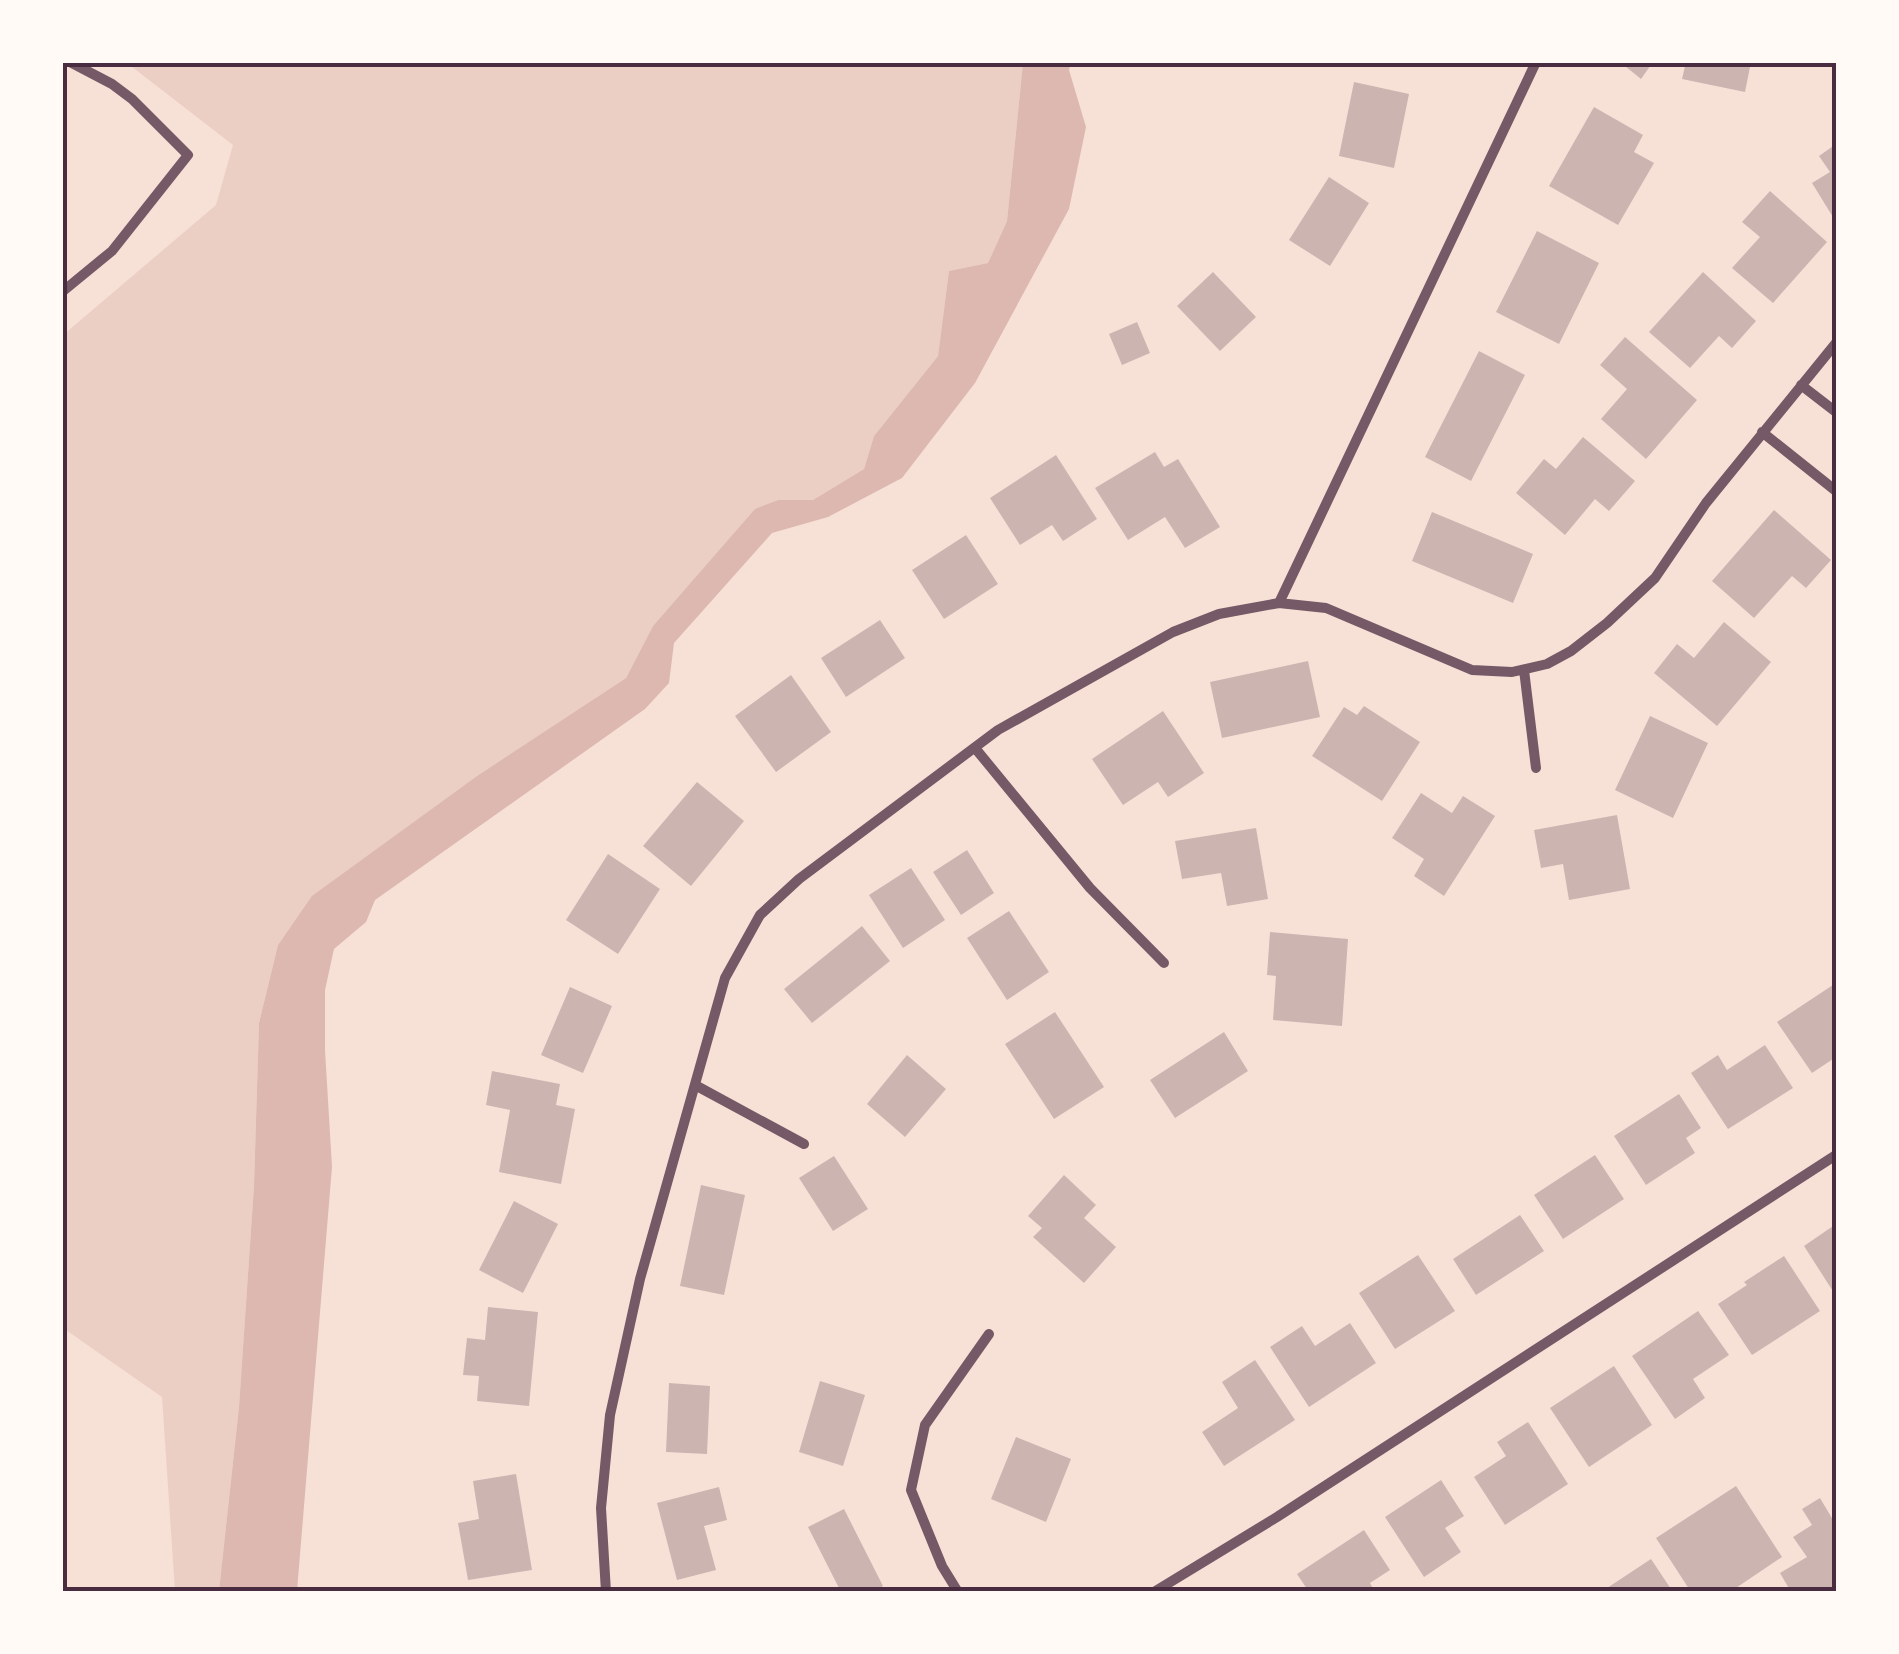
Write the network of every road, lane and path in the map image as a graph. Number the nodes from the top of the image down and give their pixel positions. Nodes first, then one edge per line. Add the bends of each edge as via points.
1 (70, 62) edge
2 (1536, 62) edge
3 (62, 292) edge
4 (1836, 343) edge
5 (1800, 385) junction
6 (1836, 412) edge
7 (1762, 432) junction
8 (1836, 491) edge
9 (1279, 602) junction
10 (1524, 670) junction
11 (974, 748) junction
12 (1536, 768) dead end
13 (1164, 963) dead end
14 (695, 1085) junction
15 (804, 1144) dead end
16 (1836, 1155) edge
17 (989, 1334) dead end
18 (606, 1592) edge
19 (958, 1592) edge
20 (1154, 1592) edge

1 - 3 street via 132,99 188,155 112,251
2 - 9 street
4 - 5 street
5 - 6 street
5 - 7 street
7 - 8 street
7 - 10 street via 1655,578 1571,651
9 - 10 street via 1326,608 1472,670
9 - 11 street via 1174,632
10 - 12 street
11 - 13 street via 1090,888
11 - 14 street via 798,879 760,915 725,978
14 - 15 street
14 - 18 street via 610,1415 601,1508
16 - 20 street
17 - 19 street via 926,1425 911,1490

